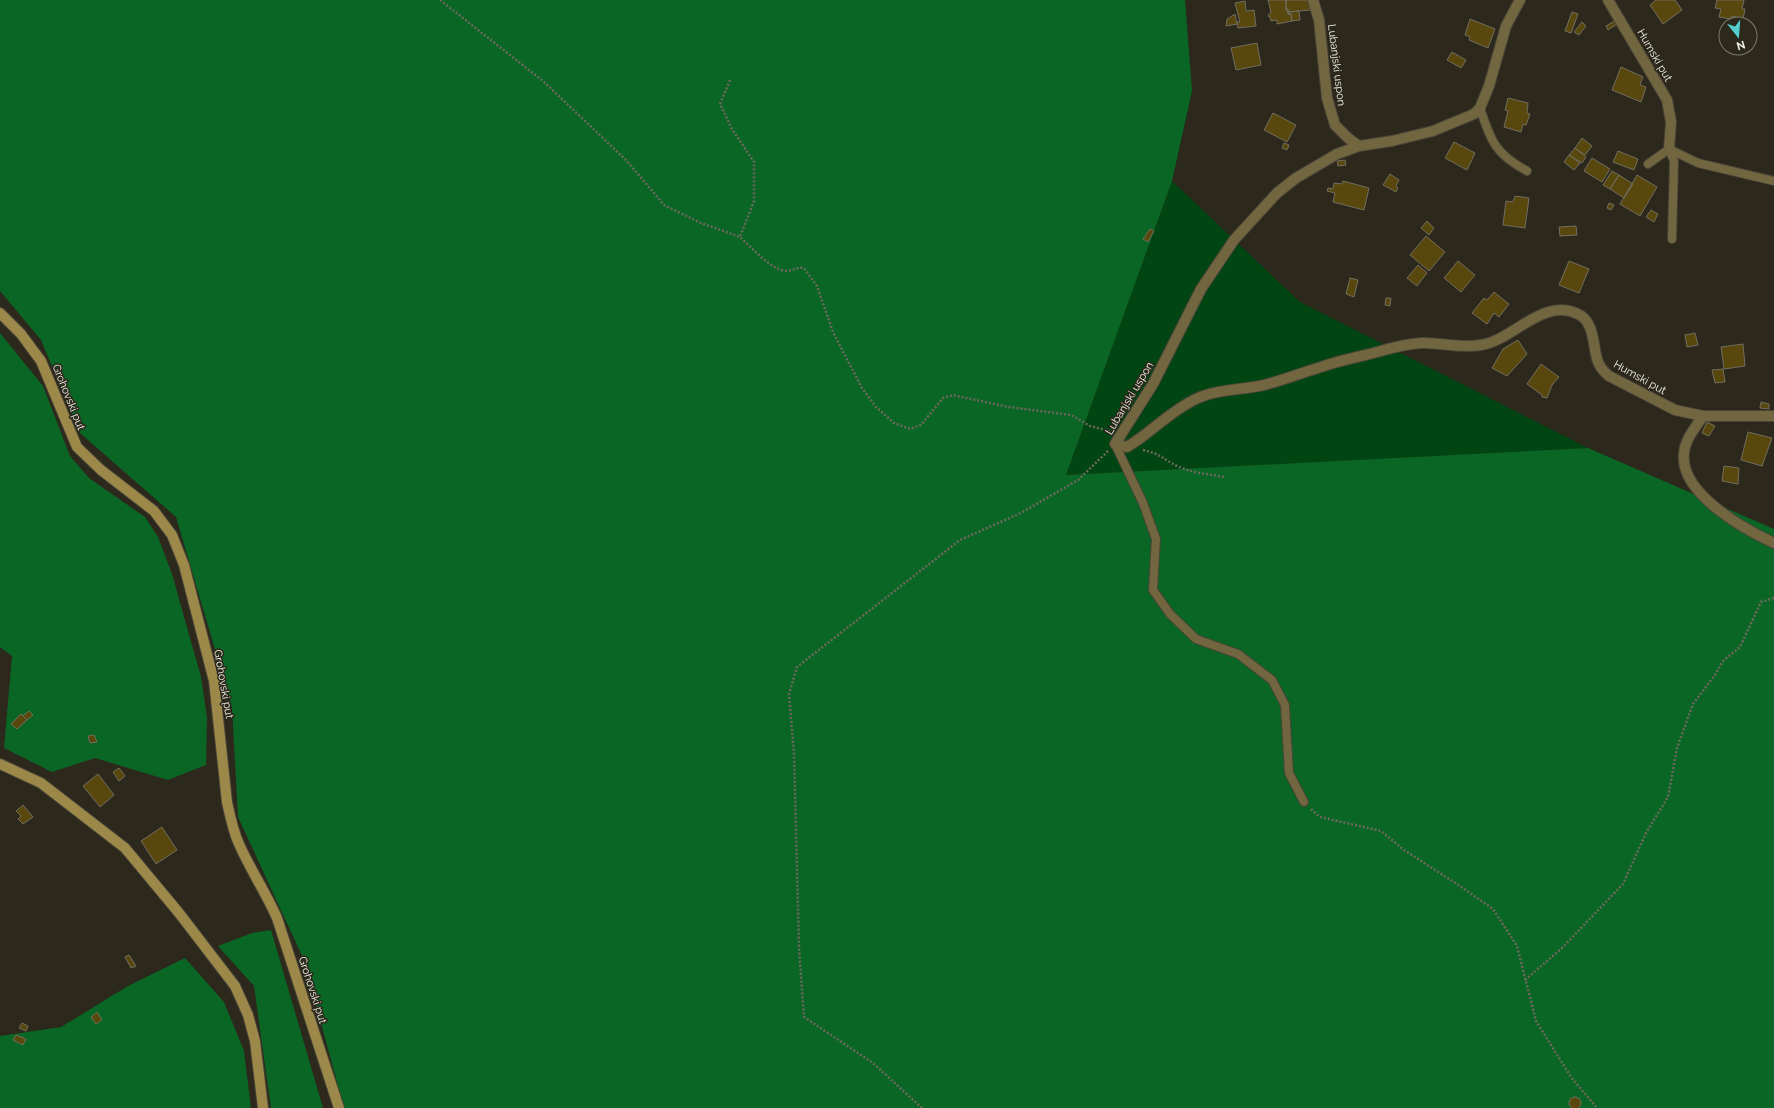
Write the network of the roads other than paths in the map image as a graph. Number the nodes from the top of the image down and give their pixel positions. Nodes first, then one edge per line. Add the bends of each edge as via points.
1 (1313, 0) edge
2 (1520, 0) edge
3 (1608, 0) edge
4 (1480, 108) junction
5 (1359, 146) junction
6 (1669, 149) junction
7 (1648, 164) dead end
8 (1527, 171) dead end
9 (1774, 181) edge
10 (1672, 240) dead end
11 (0, 313) edge
12 (1703, 416) junction
13 (1774, 416) edge
14 (1115, 444) junction
15 (1127, 447) joint
16 (1774, 543) edge
17 (0, 764) edge
18 (1304, 802) road end
19 (263, 1108) edge
20 (339, 1108) edge

1 - 5 street, Lubanjski uspon via 1319,20 1327,98 1334,124
2 - 4 street via 1506,26
3 - 6 street, Humski put via 1667,100 1671,122
4 - 5 street, Lubanjski uspon via 1474,114 1433,131
4 - 8 lane via 1495,146 1509,161
5 - 14 street, Lubanjski uspon via 1337,154 1296,178 1277,193 1234,240 1201,289 1153,384
6 - 7 lane
6 - 9 lane via 1698,163
6 - 10 lane via 1674,161
11 - 20 main road, Grohovski put via 21,334 41,361 77,447 101,470 154,511 172,535 184,565 214,682 231,821 238,844 277,918
12 - 13 street, Humski put
12 - 15 street, Humski put via 1675,410 1609,376 1597,360 1587,322 1578,314 1556,310 1482,345 1455,347 1422,343 1400,346 1325,365 1264,385 1228,390 1198,398 1182,406 1143,438
12 - 16 street via 1690,435 1684,452 1684,466 1689,478 1722,513
14 - 15 street, Lubanjski uspon
14 - 18 lane via 1143,503 1156,539 1153,590 1170,614 1196,638 1238,654 1272,680 1285,705 1289,773
17 - 19 main road via 41,783 125,848 235,986 248,1015 255,1041

